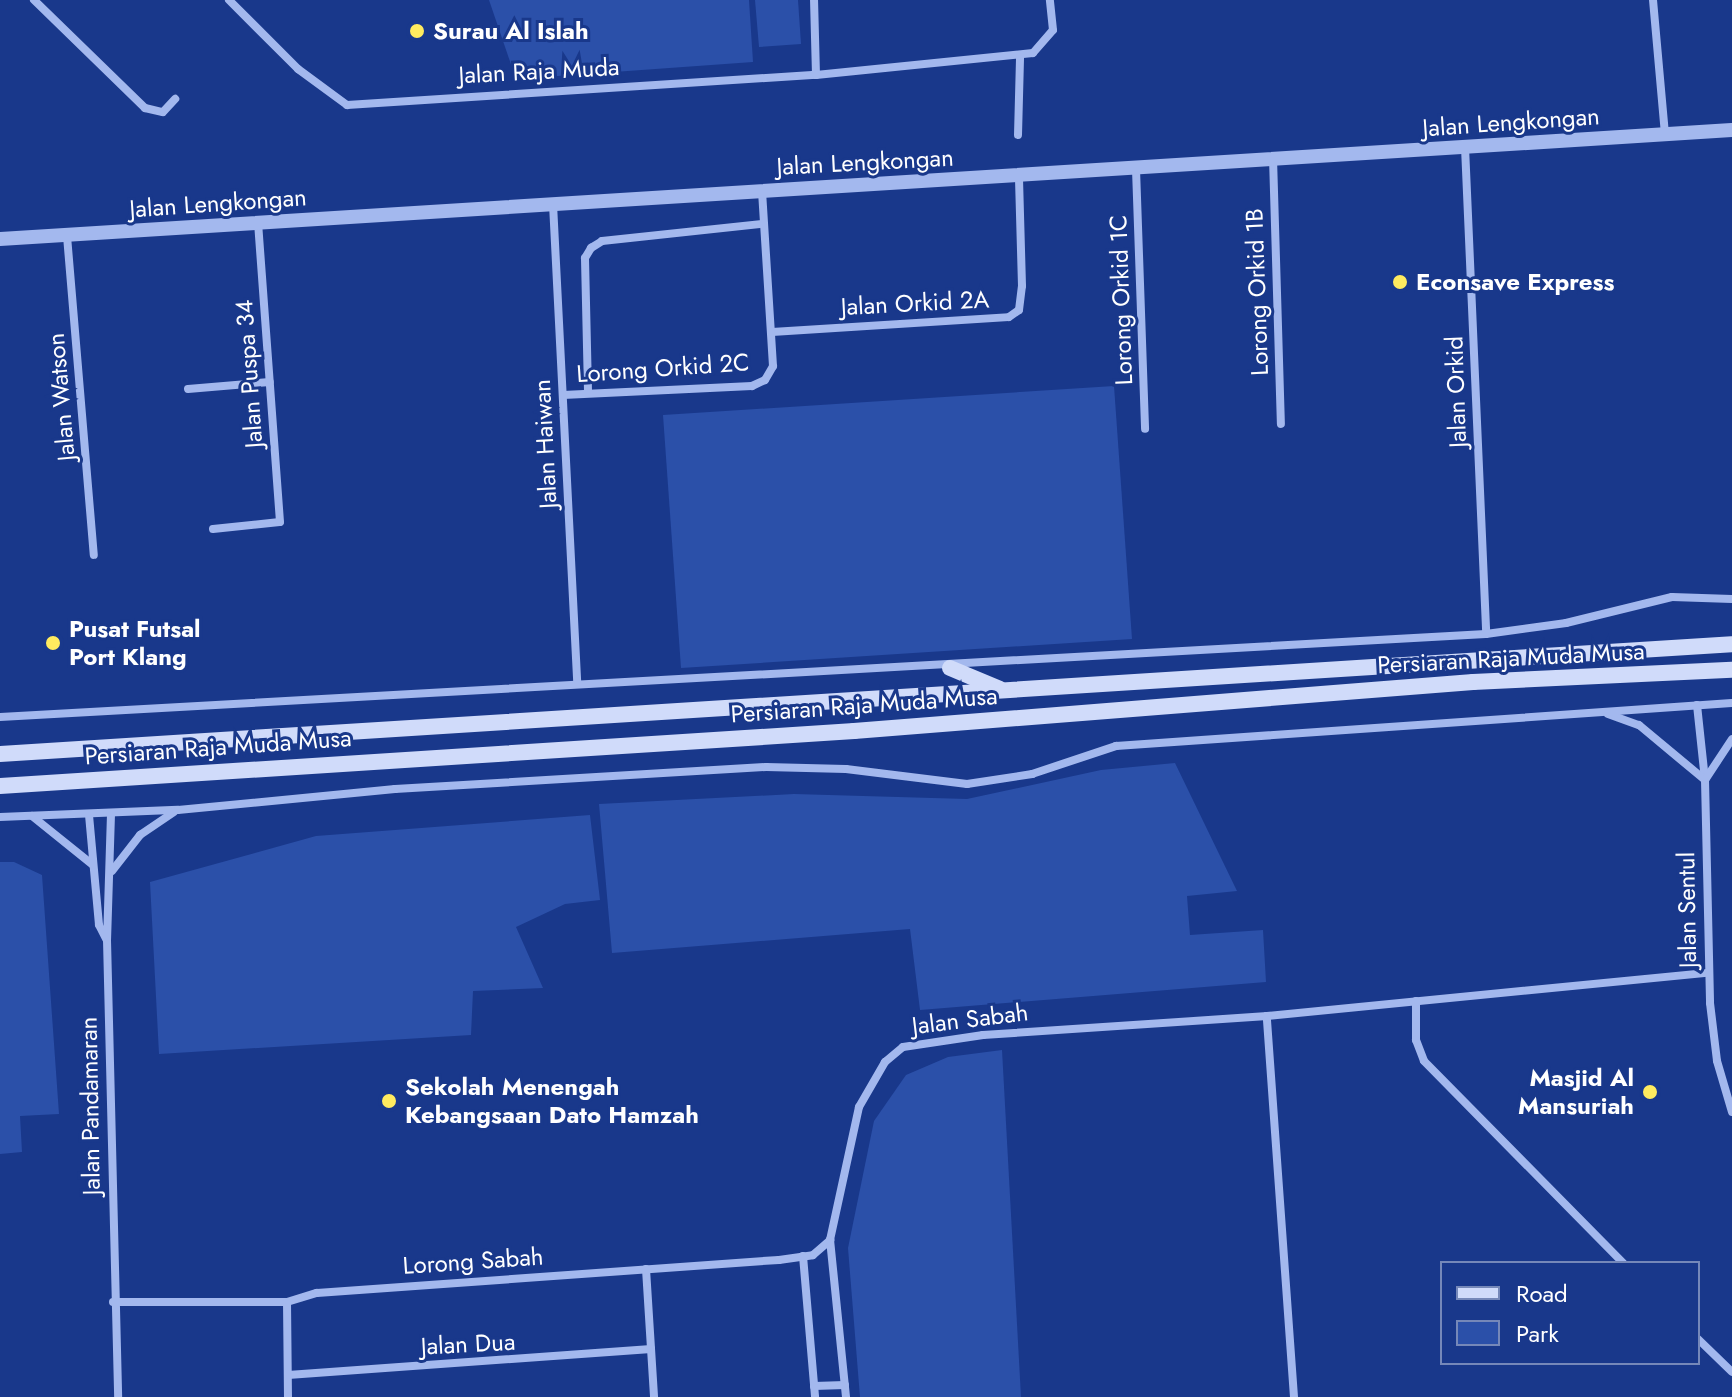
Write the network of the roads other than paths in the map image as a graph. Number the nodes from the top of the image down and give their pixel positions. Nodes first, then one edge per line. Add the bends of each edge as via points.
1 (34, 0) edge
2 (229, 0) edge
3 (814, 0) edge
4 (1050, 0) edge
5 (1653, 0) edge
6 (1020, 57) junction
7 (816, 75) junction
8 (175, 99) dead end
9 (1732, 130) edge
10 (1665, 134) junction
11 (1018, 135) dead end
12 (1465, 147) junction
13 (1273, 158) junction
14 (1136, 169) junction
15 (1019, 176) junction
16 (762, 189) junction
17 (553, 203) junction
18 (258, 223) junction
19 (762, 224) junction
20 (67, 236) junction
21 (0, 239) edge
22 (772, 332) junction
23 (270, 382) junction
24 (188, 389) dead end
25 (588, 391) junction
26 (563, 395) junction
27 (1281, 424) dead end
28 (1145, 429) dead end
29 (213, 529) dead end
30 (94, 555) dead end
31 (1732, 599) edge
32 (1486, 634) junction
33 (1732, 644) edge
34 (950, 668) junction
35 (1732, 670) edge
36 (577, 682) junction
37 (1006, 691) junction
38 (1732, 703) edge
39 (1697, 705) junction
40 (1602, 712) junction
41 (0, 717) edge
42 (1732, 739) edge
43 (0, 754) edge
44 (1705, 780) junction
45 (0, 786) edge
46 (178, 810) junction
47 (111, 814) junction
48 (89, 815) junction
49 (31, 816) junction
50 (0, 817) edge
51 (94, 865) junction
52 (111, 872) junction
53 (107, 940) junction
54 (1707, 973) junction
55 (1416, 1001) junction
56 (1267, 1016) junction
57 (1732, 1112) edge
58 (830, 1240) junction
59 (803, 1256) junction
60 (1621, 1261) edge
61 (646, 1269) junction
62 (113, 1302) junction
63 (287, 1302) junction
64 (1700, 1341) edge
65 (651, 1349) junction
66 (1732, 1372) edge
67 (288, 1375) junction
68 (845, 1385) junction
69 (814, 1386) junction
70 (118, 1397) edge
71 (288, 1397) edge
72 (654, 1397) edge
73 (815, 1397) edge
74 (846, 1397) edge
75 (1294, 1397) edge

1 - 8 street via 145,108 163,112
2 - 7 street, Jalan Raja Muda via 298,69 347,105
3 - 7 street
4 - 6 street via 1053,30 1043,47
5 - 10 street
6 - 7 street, Jalan Raja Muda
6 - 11 street
9 - 10 street, Jalan Lengkongan
10 - 12 street, Jalan Lengkongan
12 - 13 street, Jalan Lengkongan
12 - 32 street, Jalan Orkid
13 - 14 street, Jalan Lengkongan
13 - 27 street, Lorong Orkid 1B
14 - 15 street, Jalan Lengkongan
14 - 28 street, Lorong Orkid 1C
15 - 16 street, Jalan Lengkongan
15 - 22 street, Jalan Orkid 2A via 1022,286 1019,310 1009,317
16 - 17 street, Jalan Lengkongan
16 - 19 street, Lorong Orkid 2C
17 - 18 street, Jalan Lengkongan
17 - 26 street, Jalan Haiwan
18 - 20 street, Jalan Lengkongan
18 - 23 street, Jalan Puspa 34
19 - 22 street, Lorong Orkid 2C
19 - 25 street via 602,241 591,248 585,258
20 - 21 street, Jalan Lengkongan
20 - 30 street, Jalan Watson
22 - 25 street, Lorong Orkid 2C via 773,366 765,380 752,386
23 - 24 street
23 - 29 street, Jalan Puspa 34 via 280,522
25 - 26 street, Lorong Orkid 2C
26 - 36 street, Jalan Haiwan
31 - 32 street via 1672,597 1566,623
32 - 34 street
33 - 37 main road, Persiaran Raja Muda Musa
34 - 36 street
34 - 37 main road
35 - 45 main road, Persiaran Raja Muda Musa via 1473,682 854,731
36 - 41 street
37 - 43 main road, Persiaran Raja Muda Musa
38 - 39 street
39 - 40 street
39 - 44 street, Jalan Sentul
40 - 44 street via 1639,725
40 - 46 street via 1116,746 1032,774 967,784 846,769 766,767 395,789
42 - 44 street
44 - 54 street, Jalan Sentul
46 - 47 street
46 - 52 street via 140,835
47 - 48 street
47 - 52 street, Jalan Pandamaran
48 - 49 street
48 - 51 street
49 - 50 street
49 - 51 street
51 - 53 street via 99,925
52 - 53 street, Jalan Pandamaran
53 - 62 street, Jalan Pandamaran
54 - 55 street, Jalan Sabah
54 - 57 street, Jalan Sentul via 1717,1061
55 - 56 street, Jalan Sabah
55 - 60 street via 1416,1040 1424,1061
56 - 58 street, Jalan Sabah via 998,1034 903,1047 885,1062 859,1107
56 - 75 street
58 - 59 street, Lorong Sabah via 813,1255
58 - 68 street, Jalan Sabah
59 - 61 street, Lorong Sabah
59 - 69 street
61 - 63 street, Lorong Sabah via 317,1293
61 - 65 street
62 - 63 street, Lorong Sabah
62 - 70 street, Jalan Pandamaran
63 - 67 street
64 - 66 street
65 - 67 street, Jalan Dua
65 - 72 street
67 - 71 street
68 - 69 street
68 - 74 street, Jalan Sabah
69 - 73 street

